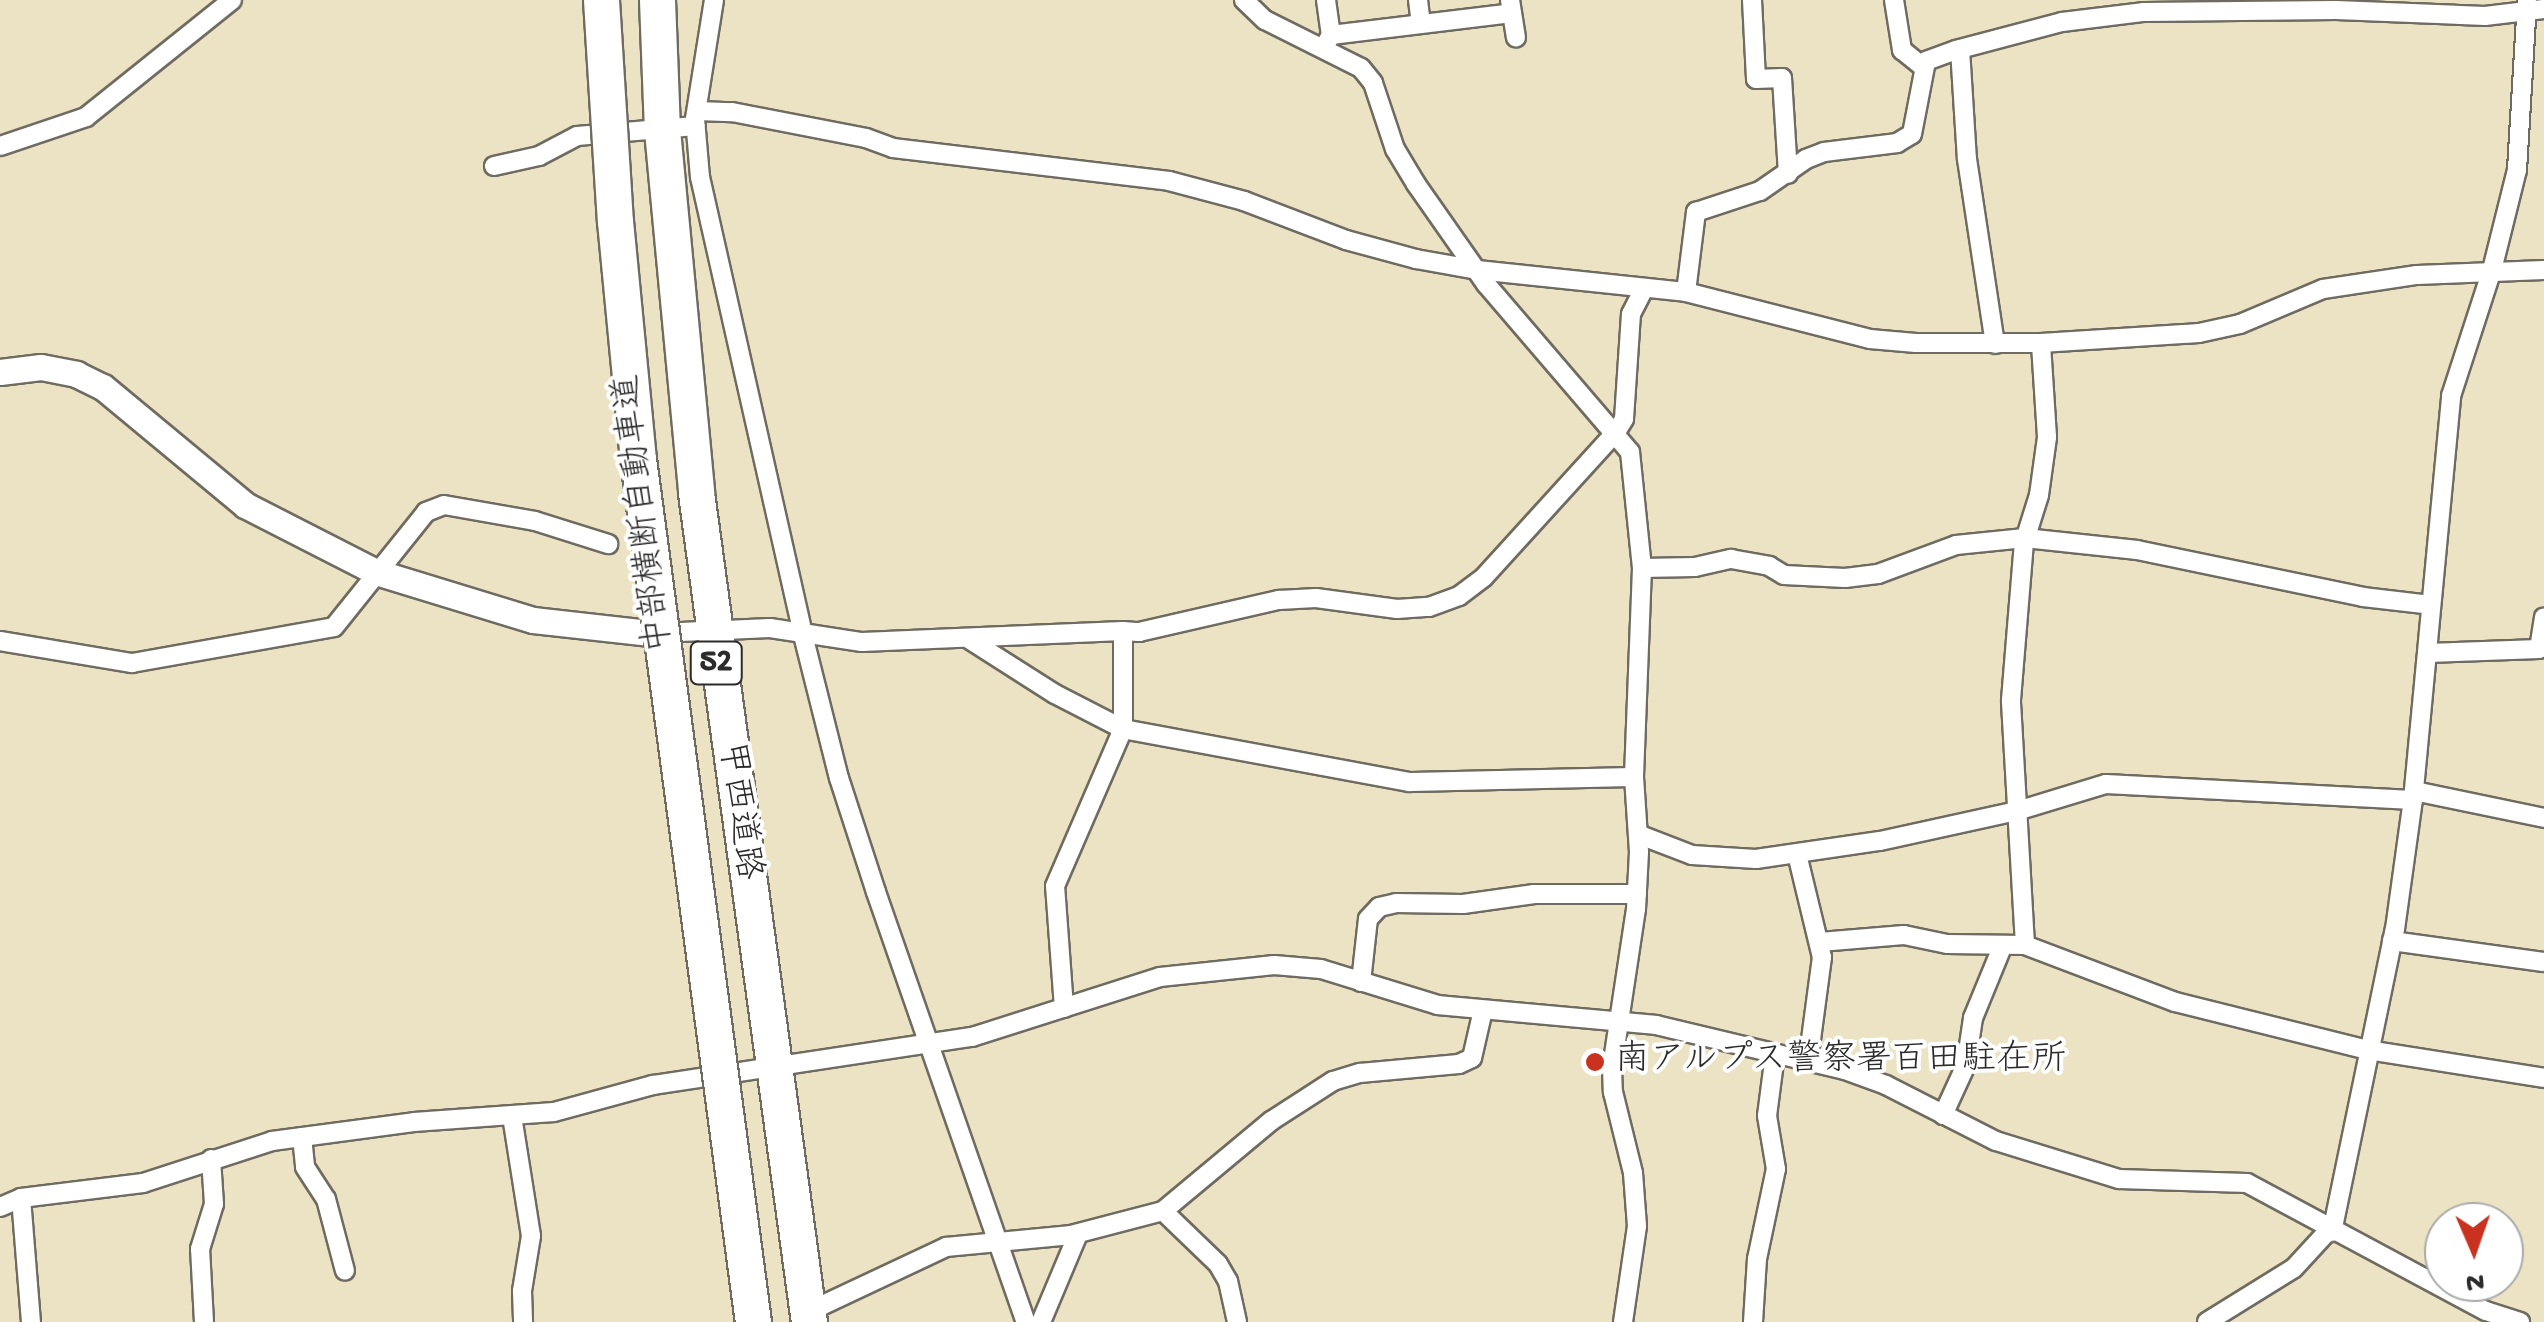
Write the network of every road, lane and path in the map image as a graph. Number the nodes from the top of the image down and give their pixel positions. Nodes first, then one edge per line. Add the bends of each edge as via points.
1 (232, 0) edge
2 (591, 0) edge
3 (601, 0) edge
4 (615, 0) edge
5 (657, 0) edge
6 (714, 0) edge
7 (1244, 0) edge
8 (1326, 0) edge
9 (1418, 0) edge
10 (1752, 0) edge
11 (1894, 0) edge
12 (1511, 6) edge
13 (2526, 7) edge
14 (2544, 8) edge
15 (1421, 24) junction
16 (1516, 38) dead end
17 (1328, 41) junction
18 (1960, 49) junction
19 (1924, 68) junction
20 (685, 122) junction
21 (599, 132) junction
22 (0, 146) edge
23 (494, 166) dead end
24 (1788, 174) junction
25 (1477, 270) junction
26 (2492, 270) junction
27 (2544, 270) edge
28 (1644, 289) junction
29 (1686, 292) junction
30 (2041, 343) junction
31 (1994, 344) junction
32 (0, 372) edge
33 (1616, 432) junction
34 (2025, 538) junction
35 (608, 544) dead end
36 (1642, 568) junction
37 (376, 572) junction
38 (2431, 605) junction
39 (2544, 617) edge
40 (712, 630) junction
41 (1123, 631) junction
42 (802, 632) junction
43 (648, 634) junction
44 (967, 638) junction
45 (0, 641) edge
46 (2428, 652) junction
47 (1123, 729) junction
48 (1634, 777) junction
49 (2414, 796) junction
50 (2017, 811) junction
51 (2544, 818) edge
52 (1640, 835) junction
53 (1796, 854) junction
54 (1637, 894) junction
55 (1820, 942) junction
56 (2392, 942) junction
57 (2003, 945) junction
58 (2025, 945) junction
59 (2544, 962) edge
60 (1361, 982) junction
61 (1064, 1008) junction
62 (1482, 1010) junction
63 (1620, 1020) junction
64 (930, 1044) junction
65 (2368, 1050) junction
66 (1774, 1054) junction
67 (1808, 1062) junction
68 (776, 1066) junction
69 (706, 1078) junction
70 (2544, 1078) edge
71 (1943, 1114) junction
72 (512, 1116) junction
73 (302, 1137) junction
74 (211, 1159) junction
75 (22, 1198) junction
76 (0, 1206) edge
77 (1163, 1211) junction
78 (2330, 1231) junction
79 (1078, 1234) junction
80 (999, 1244) junction
81 (344, 1270) dead end
82 (808, 1317) edge
83 (31, 1322) edge
84 (204, 1322) edge
85 (523, 1322) edge
86 (738, 1322) edge
87 (753, 1322) edge
88 (766, 1322) edge
89 (1026, 1322) edge
90 (1041, 1322) edge
91 (1237, 1322) edge
92 (1622, 1322) edge
93 (1754, 1322) edge
94 (2207, 1322) edge
95 (2520, 1322) edge

1 - 22 street via 86,116
2 - 21 highway, 甲西道路 / 52
3 - 87 highway, 中部横断自動車道, bridge via 638,459
4 - 88 highway, 中部横断自動車道 via 650,456
5 - 20 highway, 甲西道路 / 52
6 - 20 street
7 - 17 street via 1265,20
8 - 17 street
9 - 15 street
10 - 24 street via 1756,79 1782,78
11 - 19 street via 1902,50
12 - 15 street
12 - 16 street
13 - 14 street
13 - 18 street via 2144,12 2062,22
13 - 26 street via 2517,170
15 - 17 street
17 - 25 street via 1373,84 1395,149
18 - 19 street
18 - 31 street via 1967,159
19 - 24 street via 1912,134 1897,143 1824,152
20 - 21 street
20 - 25 street via 732,112 893,148 1169,181 1244,200 1346,240
20 - 40 highway, 甲西道路 / 52
20 - 42 street
21 - 23 street
21 - 43 highway, 甲西道路 / 52
24 - 29 street via 1760,192 1696,212
25 - 28 street
25 - 33 street
26 - 27 street
26 - 30 street via 2323,290 2199,333
26 - 38 street via 2451,396
28 - 29 street
28 - 33 street via 1631,314 1624,418
29 - 31 street via 1870,339
30 - 31 street
30 - 34 street via 2047,437
32 - 37 street via 41,367 103,387 245,505
33 - 36 street via 1630,452
33 - 41 street via 1484,578 1458,596 1397,610 1316,598 1279,600
34 - 36 street via 1956,544 1878,574 1845,578 1784,575 1731,559
34 - 38 street via 2137,550
34 - 50 street via 2011,700
35 - 37 street via 535,521 444,505 426,512
36 - 48 street
37 - 43 street via 534,620
37 - 45 street via 334,627 243,644 132,663
38 - 46 street
39 - 46 street via 2539,649
40 - 42 street
40 - 43 street
40 - 68 highway, 甲西道路 / 52
41 - 44 street
41 - 47 street
42 - 44 street via 862,642
42 - 64 street via 839,778
43 - 69 highway, 甲西道路 / 52
44 - 47 street
46 - 49 street
47 - 48 street via 1409,782
47 - 61 street via 1055,886
48 - 52 street
49 - 50 street via 2106,784
49 - 51 street
49 - 56 street
50 - 53 street
50 - 58 street
52 - 53 street via 1726,860
52 - 54 street
53 - 55 street
54 - 60 street via 1396,902 1368,919
54 - 63 street
55 - 57 street via 1904,935
55 - 67 street
56 - 59 street
56 - 65 street
57 - 58 street
57 - 71 street
58 - 65 street via 2175,1002
60 - 61 street via 1274,965 1224,968 1160,977
60 - 62 street via 1438,1005
61 - 64 street
62 - 63 street
62 - 77 street via 1472,1058 1334,1080 1271,1121
63 - 66 street
63 - 92 street via 1613,1092 1633,1173 1637,1226
64 - 68 street
64 - 80 street
65 - 70 street
65 - 78 street
66 - 67 street
66 - 93 street via 1767,1116 1776,1169 1758,1259
67 - 71 street via 1886,1085
68 - 69 street
68 - 82 highway, 甲西道路 / 52
69 - 72 street
69 - 86 highway, 甲西道路 / 52
71 - 78 street via 1996,1140 2119,1179 2247,1182
72 - 73 street
72 - 85 street via 531,1236
73 - 74 street
73 - 81 street via 305,1167 326,1200
74 - 75 street via 143,1183
74 - 84 street via 214,1204 200,1249
75 - 76 street
75 - 83 street
77 - 79 street
77 - 91 street via 1218,1264
78 - 94 street via 2294,1268
78 - 95 street
79 - 80 street
79 - 90 street
80 - 82 street via 946,1247
80 - 89 street

